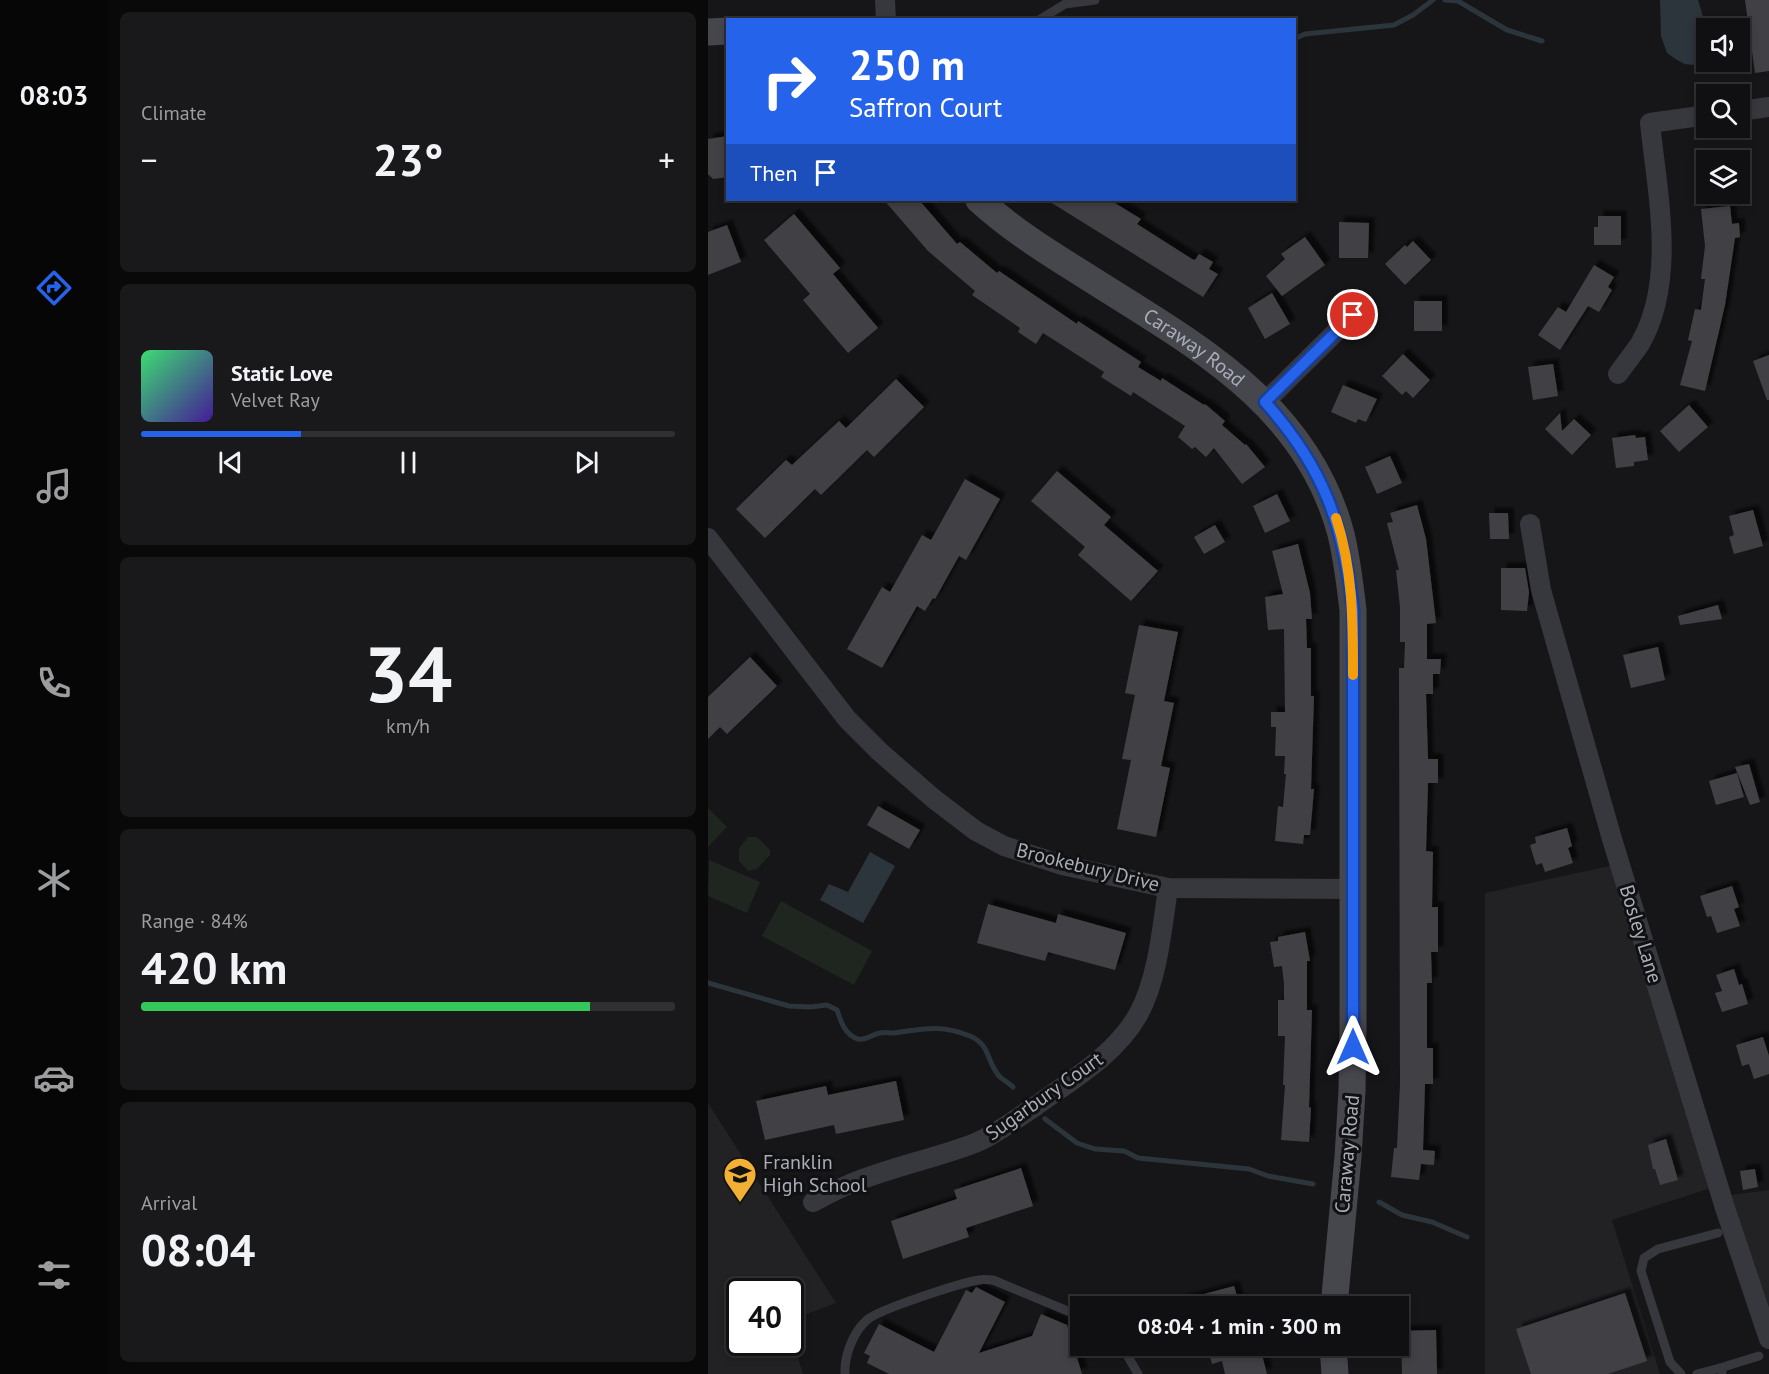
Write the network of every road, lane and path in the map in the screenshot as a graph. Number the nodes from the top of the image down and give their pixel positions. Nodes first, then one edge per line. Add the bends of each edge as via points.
1 (885, 0) edge
2 (1095, 0) edge
3 (886, 18) edge
4 (1042, 18) edge
5 (726, 30) edge
6 (708, 32) edge
7 (1769, 107) edge
8 (1750, 110) edge
9 (1696, 117) edge
10 (980, 201) edge
11 (1353, 315) dead end
12 (1618, 374) dead end
13 (1265, 402) junction
14 (1530, 524) dead end
15 (708, 538) edge
16 (1168, 888) junction
17 (1352, 889) junction
18 (813, 1202) dead end
19 (1718, 1233) dead end
20 (1335, 1296) edge
21 (1070, 1312) edge
22 (1769, 1339) edge
23 (1128, 1356) edge
24 (1334, 1356) edge
25 (1759, 1356) dead end
26 (1721, 1371) edge
27 (845, 1374) edge
28 (1138, 1374) edge
29 (1335, 1374) edge
30 (1681, 1374) edge
31 (1697, 1374) edge

1 - 3 street
2 - 4 lane via 1065,4
5 - 6 street
7 - 8 street
9 - 12 street via 1650,123 1661,228 1658,289 1640,344
10 - 13 street, Caraway Road via 1031,242 1202,351
11 - 13 street
13 - 17 street, Caraway Road via 1319,478 1340,532 1348,569 1353,610
14 - 22 street, Bosley Lane via 1541,590 1608,827
15 - 16 street, Brookebury Drive via 848,718 880,752 976,831 1023,853
16 - 17 street, Brookebury Drive
16 - 18 street, Sugarbury Court via 1146,997 1131,1025 1109,1052 977,1142 851,1183
17 - 20 street, Caraway Road via 1352,1091
19 - 30 lane via 1658,1249 1644,1258 1644,1282 1670,1362
21 - 27 lane via 993,1280 978,1280 868,1318 854,1338
23 - 28 lane
24 - 29 street
25 - 26 lane
26 - 31 lane

